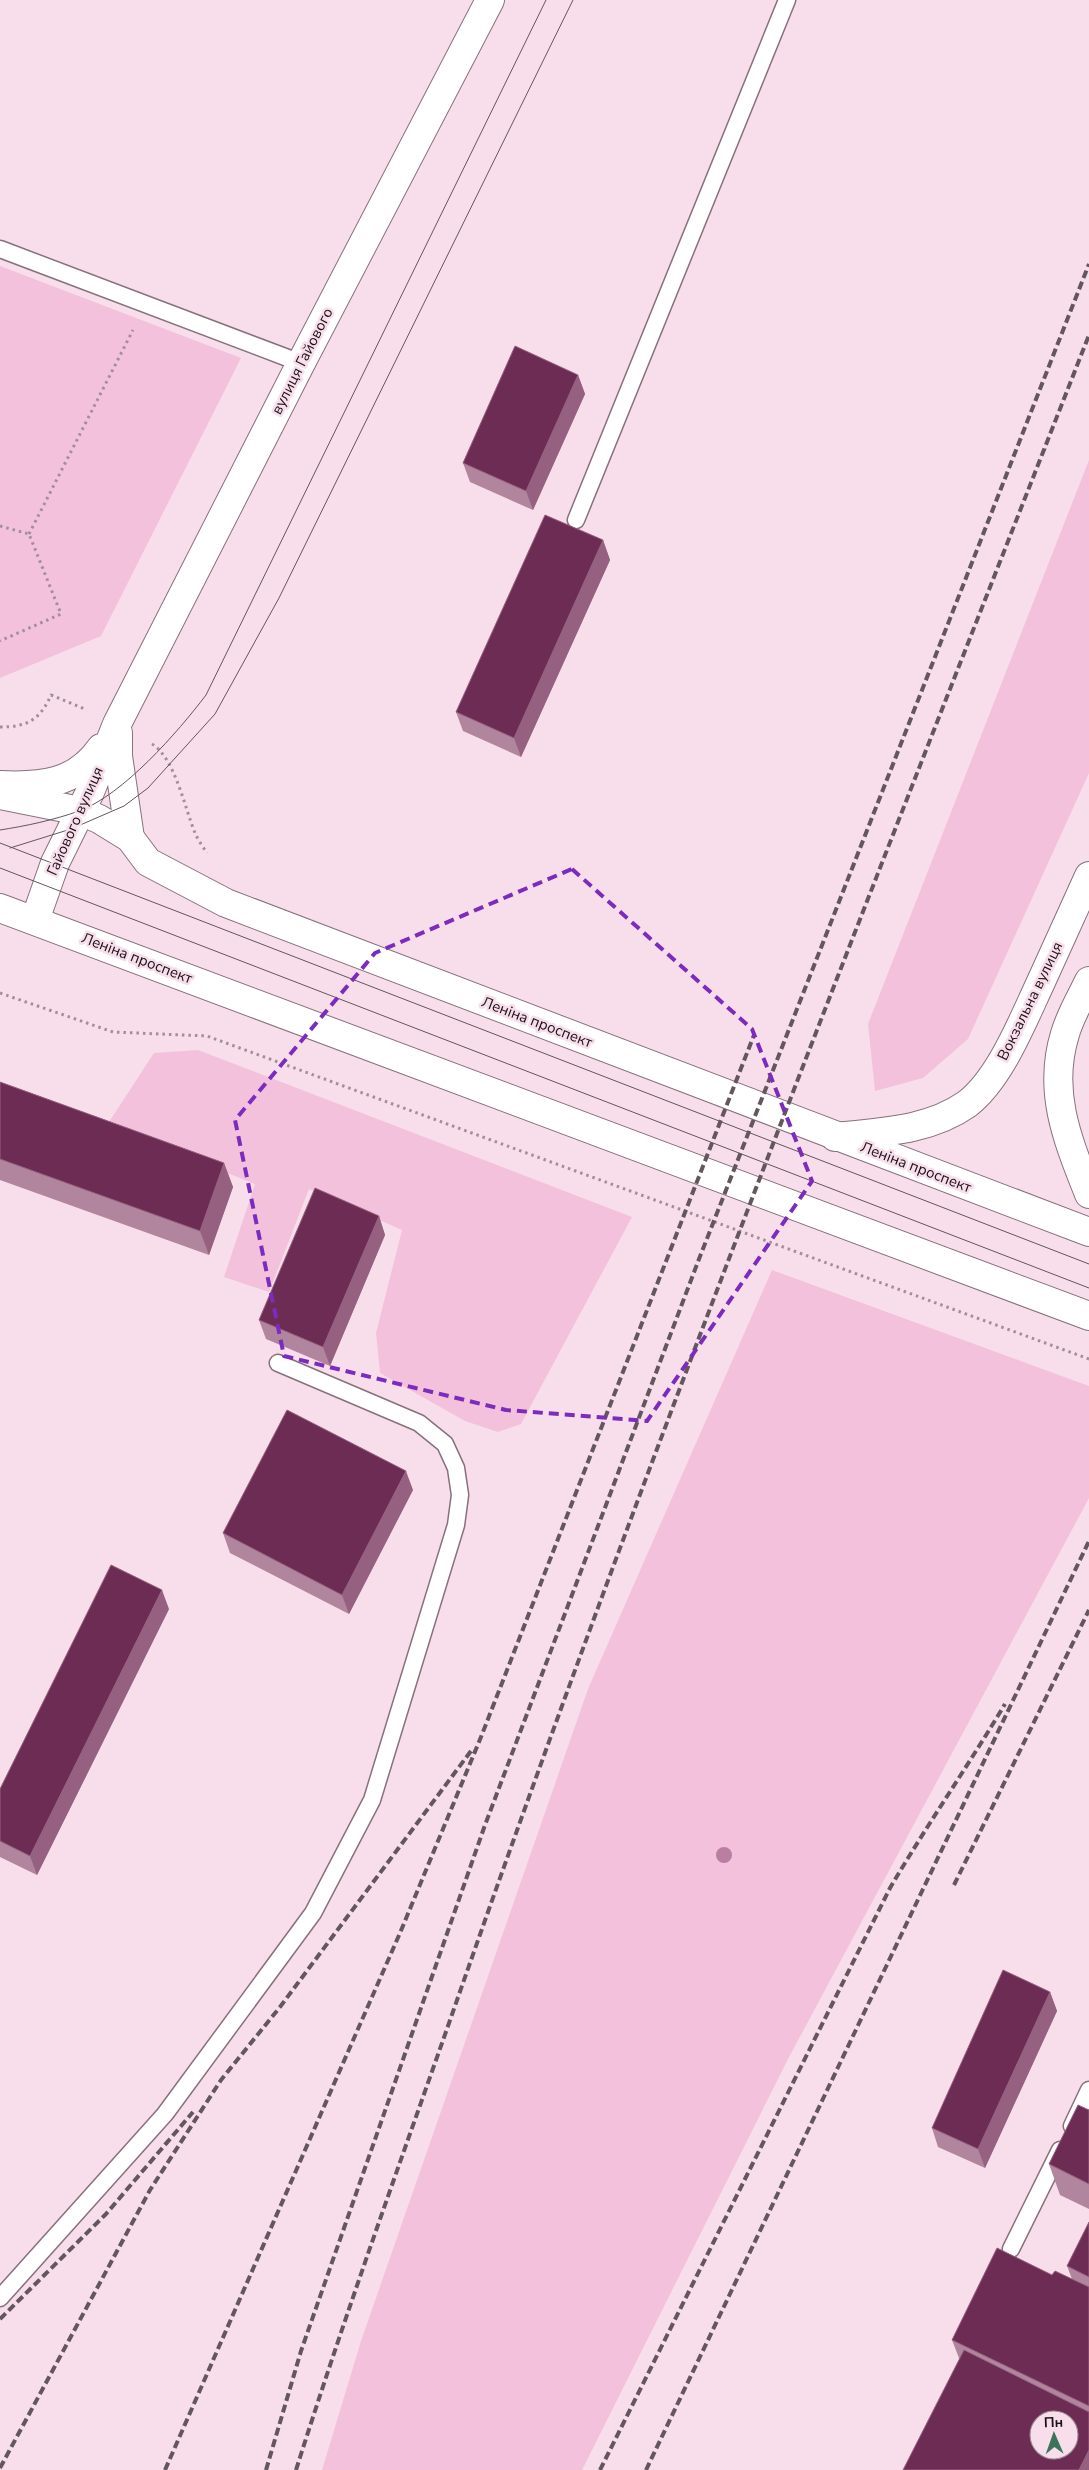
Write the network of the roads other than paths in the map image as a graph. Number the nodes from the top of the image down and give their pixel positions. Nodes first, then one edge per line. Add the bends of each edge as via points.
1 (490, 0) edge
2 (788, 0) edge
3 (0, 249) edge
4 (301, 363) junction
5 (576, 520) dead end
6 (117, 724) junction
7 (0, 785) edge
8 (0, 795) edge
9 (80, 811) junction
10 (130, 838) junction
11 (1089, 876) edge
12 (0, 908) edge
13 (35, 920) junction
14 (1089, 981) edge
15 (836, 1137) junction
16 (1089, 1194) edge
17 (1089, 1232) edge
18 (1089, 1316) edge
19 (278, 1363) dead end
20 (1089, 2090) edge
21 (1012, 2249) dead end
22 (0, 2298) edge

1 - 4 main road, вулиця Гайового
2 - 5 lane
3 - 4 lane
4 - 6 main road, вулиця Гайового
6 - 7 main road, Гайового вулиця via 93,759 78,773 56,782
6 - 9 main road, Гайового вулиця
6 - 10 main road, Гайового вулиця via 118,756
8 - 9 main road, Леніна проспект
9 - 10 main road, Леніна проспект
9 - 13 main road, Гайового вулиця via 54,864
10 - 15 main road, Леніна проспект via 148,862 226,903
11 - 15 main road, Вокзальна вулиця via 1014,1039 992,1076 968,1103 938,1119 908,1129
12 - 13 main road, Леніна проспект
13 - 18 main road, Леніна проспект
14 - 16 main road via 1065,1033 1058,1069 1059,1104
15 - 17 main road, Леніна проспект
19 - 22 lane via 419,1423 445,1444 456,1468 459,1486 456,1525 372,1800 313,1913 165,2114
20 - 21 lane

